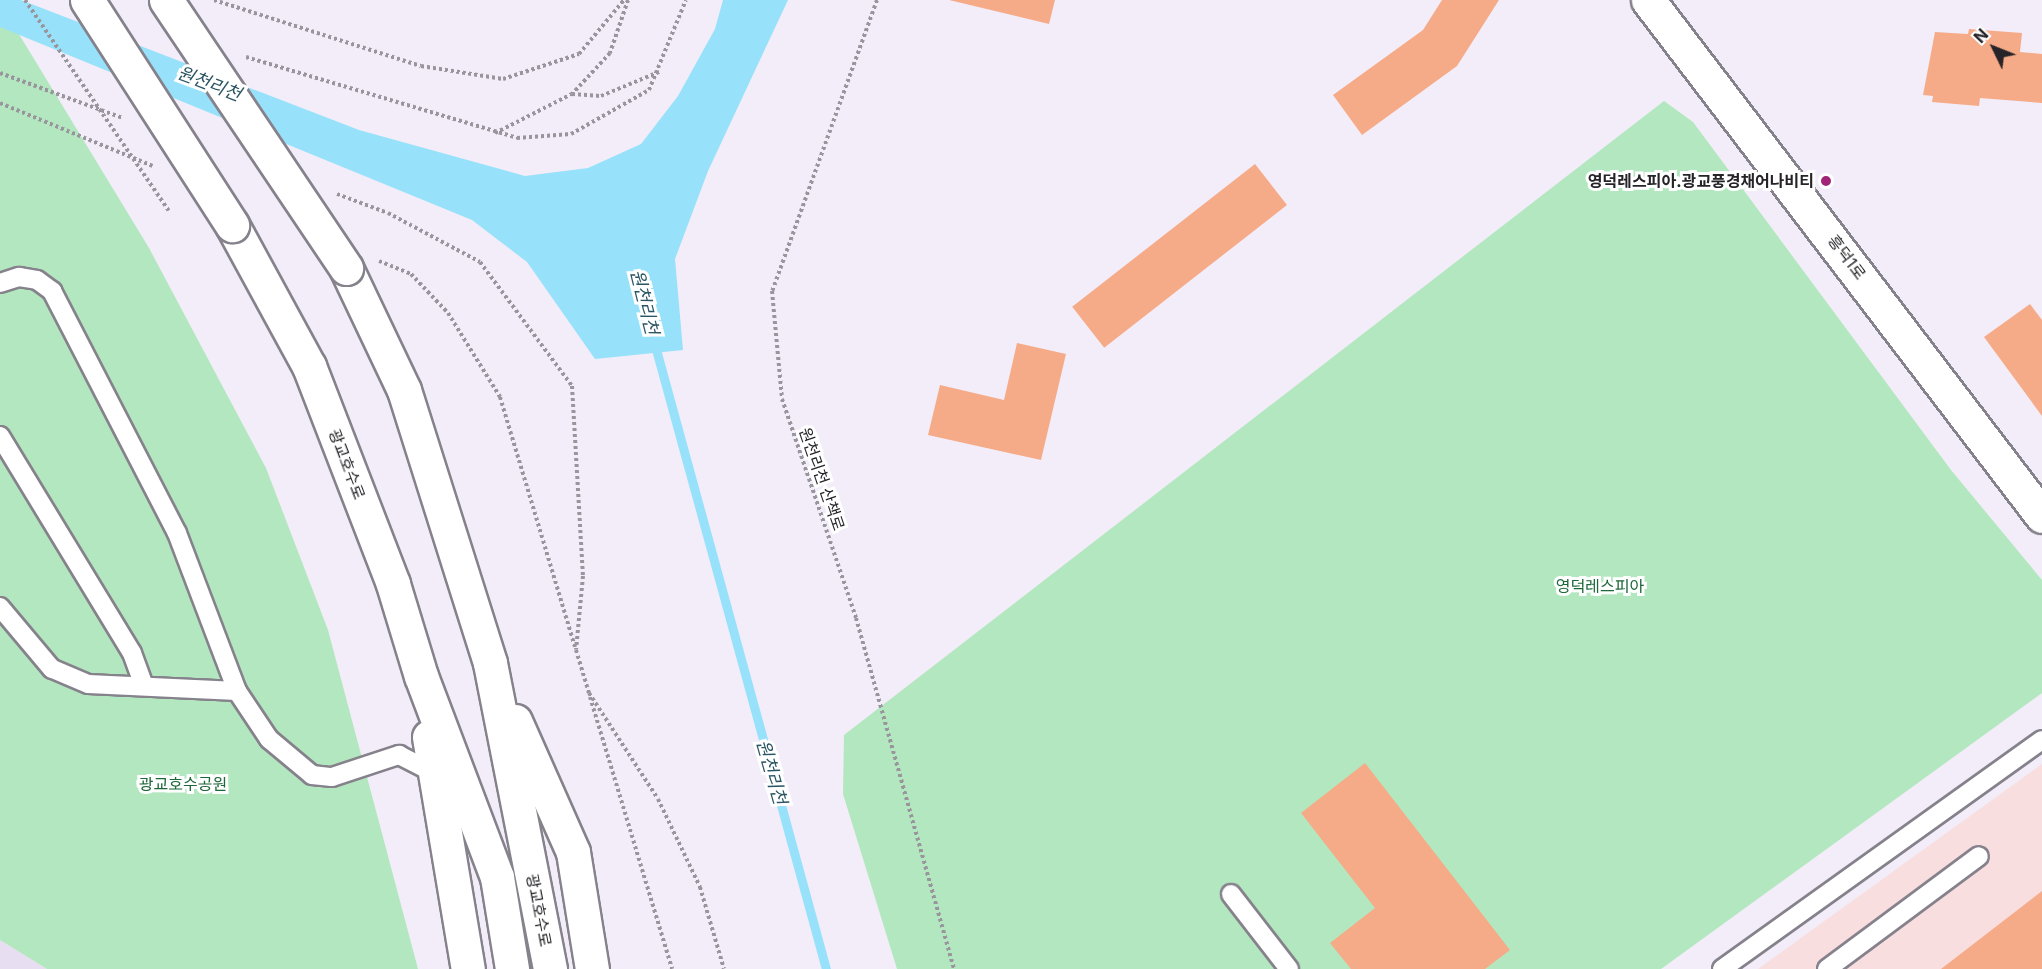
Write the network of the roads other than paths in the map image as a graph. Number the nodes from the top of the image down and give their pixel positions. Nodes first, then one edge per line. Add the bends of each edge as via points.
1 (87, 0) edge
2 (166, 0) edge
3 (1648, 0) edge
4 (0, 283) edge
5 (0, 436) edge
6 (2042, 516) edge
7 (0, 607) edge
8 (489, 663) junction
9 (421, 676) junction
10 (143, 683) junction
11 (237, 691) junction
12 (2042, 740) edge
13 (435, 773) junction
14 (1979, 856) dead end
15 (1231, 894) dead end
16 (468, 969) edge
17 (513, 969) edge
18 (550, 969) edge
19 (592, 969) edge
20 (1289, 969) edge
21 (1722, 969) edge
22 (1827, 969) edge

1 - 9 main road, 광교호수로, bridge via 232,225 309,366 393,584
2 - 8 main road, 광교호수로, bridge via 346,268 404,390
3 - 6 main road, 흥덕1로
4 - 11 lane via 19,277 37,280 57,300 177,533
5 - 10 lane via 132,652
7 - 10 lane via 52,669 88,684
8 - 18 main road, 광교호수로
8 - 19 main road via 573,852
9 - 13 main road
9 - 17 main road, 광교호수로 via 497,877
10 - 11 lane
11 - 13 lane via 269,739 312,775 332,777 399,755
12 - 21 lane
13 - 16 main road
14 - 22 lane
15 - 20 lane

